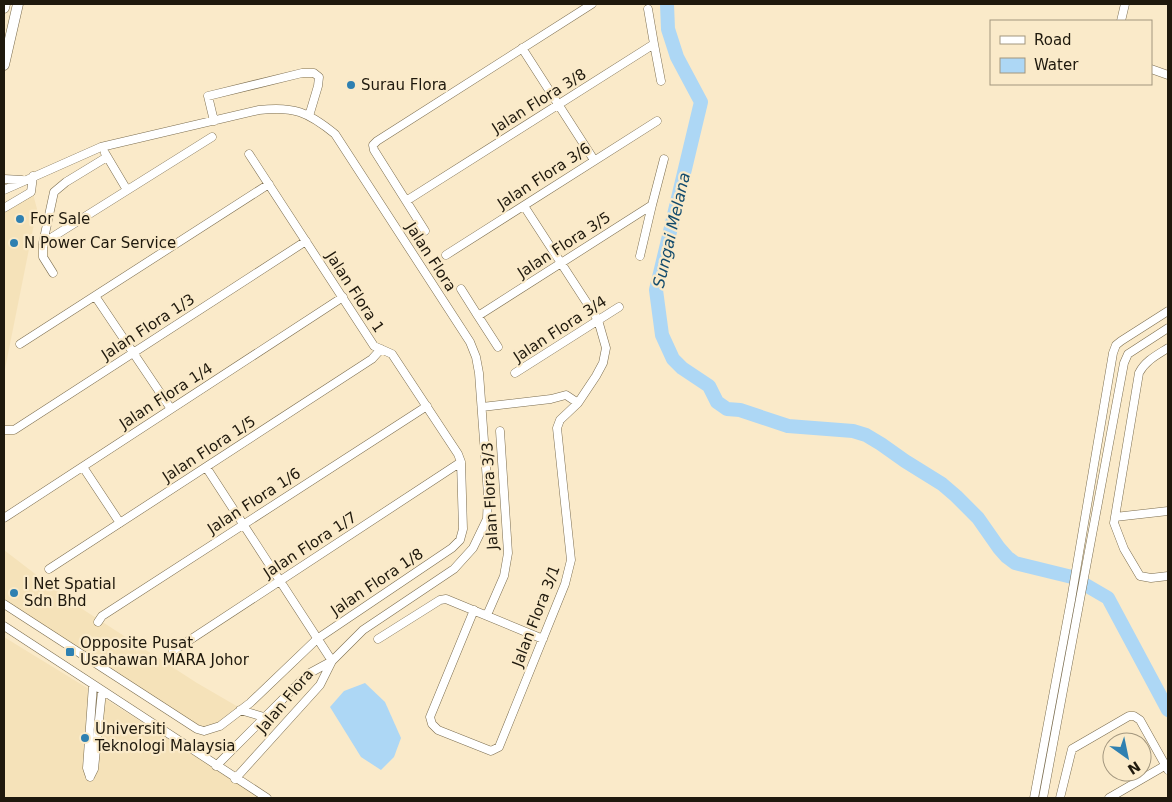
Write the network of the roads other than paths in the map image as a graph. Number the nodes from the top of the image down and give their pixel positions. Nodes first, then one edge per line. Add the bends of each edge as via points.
1 (5, 4) edge
2 (18, 4) edge
3 (592, 4) edge
4 (1125, 4) edge
5 (4, 8) edge
6 (648, 9) dead end
7 (1121, 20) edge
8 (654, 44) junction
9 (522, 48) junction
10 (4, 65) edge
11 (1152, 70) edge
12 (1168, 75) edge
13 (662, 81) dead end
14 (558, 104) junction
15 (309, 116) junction
16 (214, 121) junction
17 (657, 121) dead end
18 (212, 138) dead end
19 (101, 147) junction
20 (249, 154) dead end
21 (107, 157) junction
22 (664, 159) dead end
23 (594, 160) junction
24 (33, 176) junction
25 (4, 179) edge
26 (23, 180) junction
27 (269, 184) junction
28 (4, 190) edge
29 (127, 190) junction
30 (406, 201) junction
31 (652, 204) junction
32 (524, 206) junction
33 (4, 208) edge
34 (425, 231) dead end
35 (306, 241) junction
36 (43, 242) junction
37 (446, 255) dead end
38 (640, 256) dead end
39 (561, 263) junction
40 (52, 273) dead end
41 (461, 289) dead end
42 (95, 296) junction
43 (343, 297) junction
44 (619, 307) dead end
45 (1168, 310) edge
46 (478, 316) junction
47 (598, 320) junction
48 (1168, 328) edge
49 (20, 344) dead end
50 (498, 347) dead end
51 (1168, 348) edge
52 (381, 349) junction
53 (133, 353) junction
54 (515, 373) dead end
55 (578, 403) junction
56 (427, 406) junction
57 (482, 407) junction
58 (171, 410) junction
59 (4, 430) edge
60 (500, 431) dead end
61 (461, 462) junction
62 (83, 467) junction
63 (206, 468) junction
64 (1168, 511) edge
65 (1114, 517) junction
66 (4, 518) edge
67 (120, 523) junction
68 (243, 525) junction
69 (452, 548) joint
70 (49, 569) dead end
71 (1168, 576) edge
72 (280, 581) junction
73 (4, 604) edge
74 (474, 610) junction
75 (487, 615) junction
76 (98, 622) dead end
77 (4, 626) edge
78 (543, 638) junction
79 (317, 639) junction
80 (378, 639) dead end
81 (173, 651) dead end
82 (332, 661) junction
83 (93, 685) junction
84 (102, 691) junction
85 (244, 712) junction
86 (264, 717) junction
87 (246, 735) junction
88 (216, 766) junction
89 (1167, 767) edge
90 (236, 779) junction
91 (267, 798) edge
92 (1034, 798) edge
93 (1043, 798) edge
94 (1060, 798) edge
95 (1109, 798) edge

1 - 5 main road
2 - 10 main road
3 - 9 street
4 - 7 street
6 - 8 street
8 - 13 street
8 - 14 street, Jalan Flora 3/8
9 - 14 street
9 - 30 street via 377,141 374,150
11 - 12 street
14 - 23 street
14 - 30 street, Jalan Flora 3/8
15 - 16 street, Jalan Flora via 280,108
15 - 16 street via 319,77 302,73 208,96
15 - 57 street, Jalan Flora via 335,134 470,342 476,357
16 - 19 street, Jalan Flora
17 - 23 street, Jalan Flora 3/6
18 - 29 street
19 - 21 street
19 - 24 street, Jalan Flora
20 - 27 street, Jalan Flora 1
21 - 29 street
21 - 36 street via 54,192
22 - 31 street
23 - 32 street, Jalan Flora 3/6
24 - 26 street, Jalan Flora
24 - 33 street via 30,192
25 - 26 street, Jalan Flora
26 - 28 street, Jalan Flora
27 - 35 street, Jalan Flora 1
27 - 42 street
29 - 36 street
30 - 34 street
31 - 38 street
31 - 39 street, Jalan Flora 3/5
32 - 37 street, Jalan Flora 3/6
32 - 39 street, Jalan Flora 3/1
35 - 43 street, Jalan Flora 1
35 - 53 street, Jalan Flora 1/3
36 - 40 street via 43,258
39 - 46 street, Jalan Flora 3/5
39 - 47 street, Jalan Flora 3/1
41 - 46 street
42 - 49 street
42 - 53 street
43 - 52 street, Jalan Flora 1 via 374,346
43 - 58 street, Jalan Flora 1/4
44 - 47 street, Jalan Flora 3/4
45 - 92 street via 1114,348
46 - 50 street
47 - 54 street, Jalan Flora 3/4
47 - 55 street, Jalan Flora 3/1 via 606,353 600,370
48 - 93 street via 1128,354 1124,363
51 - 65 street via 1142,366 1139,373
52 - 56 street, Jalan Flora 1 via 392,354
52 - 63 street, Jalan Flora 1/5 via 372,359
53 - 58 street
53 - 59 street, Jalan Flora 1/3 via 14,430
55 - 57 street via 566,395
55 - 78 street, Jalan Flora 3/1 via 560,420 557,428 571,560 566,584
56 - 61 street, Jalan Flora 1
56 - 68 street, Jalan Flora 1/6
57 - 82 street, Jalan Flora via 488,496 486,519 474,548 454,570 363,630
58 - 62 street, Jalan Flora 1/4
60 - 75 street, Jalan Flora 3/3 via 508,553 504,576
61 - 69 street, Jalan Flora 1 via 464,529
61 - 72 street, Jalan Flora 1/7
62 - 66 street, Jalan Flora 1/4
62 - 67 street
63 - 67 street, Jalan Flora 1/5
63 - 68 street
64 - 65 street
65 - 71 street via 1124,549 1140,576
67 - 70 street, Jalan Flora 1/5
68 - 72 street
68 - 76 street, Jalan Flora 1/6 via 102,616
69 - 79 street, Jalan Flora 1/8
72 - 79 street
72 - 81 street, Jalan Flora 1/7
73 - 85 street, Jalan Flora 1/8 via 197,729 204,731 220,726
74 - 75 street
74 - 78 street, Jalan Flora 3/1 via 430,717 438,730 490,751 495,750
74 - 80 street via 453,600 440,600
75 - 78 street
77 - 83 street
79 - 82 street
79 - 85 street, Jalan Flora 1/8
82 - 86 street, Jalan Flora via 308,674
82 - 90 street, Jalan Flora via 320,685
83 - 84 street
83 - 84 street via 87,768 90,777 94,769
84 - 88 street
85 - 86 street
85 - 87 street via 250,722
86 - 87 street, Jalan Flora
87 - 88 street, Jalan Flora
88 - 90 street
89 - 94 street via 1140,720 1129,716 1072,749
89 - 95 street
90 - 91 street

